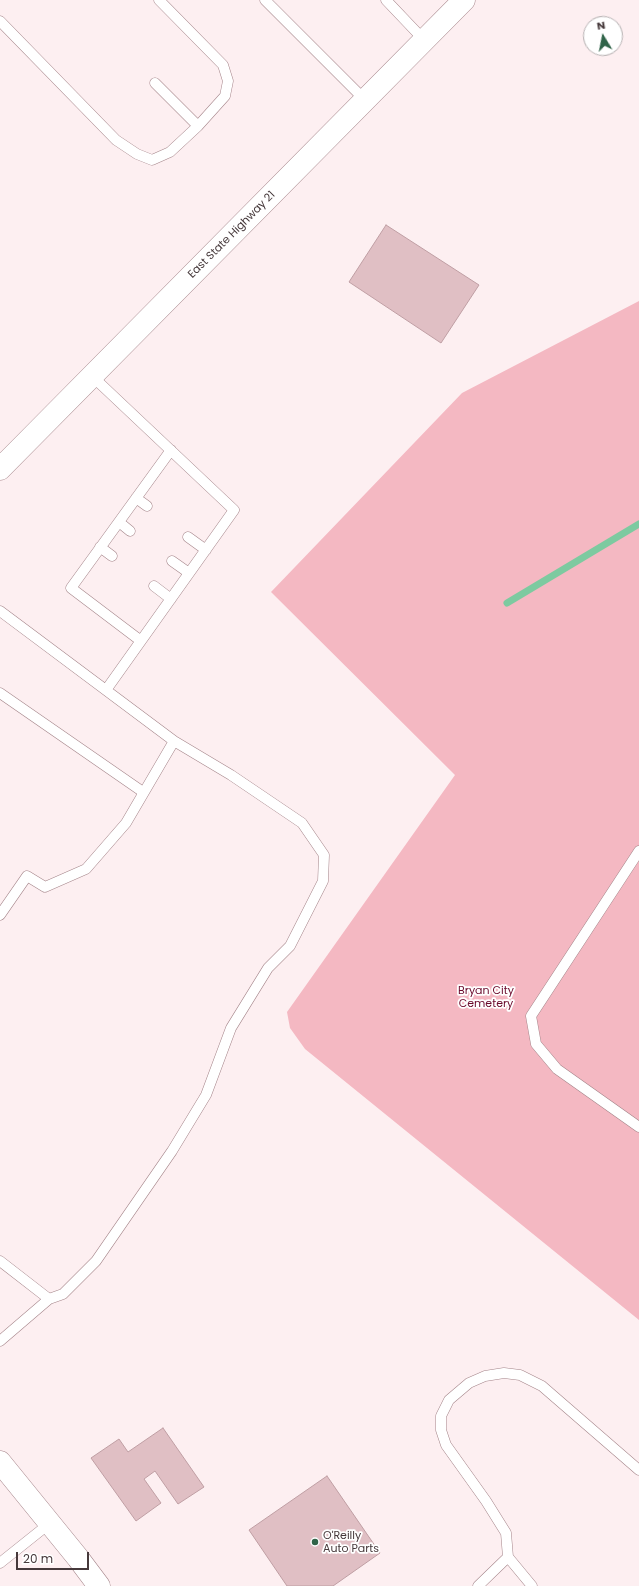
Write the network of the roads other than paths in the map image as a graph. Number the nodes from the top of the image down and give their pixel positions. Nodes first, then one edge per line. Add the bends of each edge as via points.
1 (159, 0) edge
2 (265, 0) edge
3 (464, 0) edge
4 (387, 1) edge
5 (0, 21) edge
6 (424, 40) junction
7 (155, 83) dead end
8 (365, 100) junction
9 (198, 126) junction
10 (92, 376) junction
11 (171, 450) junction
12 (0, 469) edge
13 (136, 498) junction
14 (148, 506) dead end
15 (119, 522) junction
16 (130, 531) dead end
17 (188, 536) dead end
18 (100, 547) junction
19 (206, 550) junction
20 (112, 556) dead end
21 (172, 561) dead end
22 (189, 573) junction
23 (154, 586) dead end
24 (171, 599) junction
25 (0, 611) edge
26 (141, 641) junction
27 (106, 690) junction
28 (0, 693) edge
29 (174, 741) junction
30 (143, 792) junction
31 (639, 851) edge
32 (0, 914) edge
33 (639, 1127) edge
34 (0, 1261) edge
35 (49, 1299) junction
36 (0, 1341) edge
37 (0, 1462) edge
38 (639, 1470) edge
39 (50, 1523) junction
40 (508, 1557) junction
41 (0, 1563) edge
42 (99, 1586) edge
43 (478, 1586) edge
44 (532, 1586) edge

1 - 9 lane via 223,64 228,81 225,96
2 - 8 lane
3 - 6 main road, East State Highway 21
4 - 6 lane
5 - 9 lane via 116,140 137,154 152,160 170,152
6 - 8 main road, East State Highway 21
7 - 9 lane
8 - 10 main road, East State Highway 21
10 - 11 lane
10 - 12 main road, East State Highway 21
11 - 13 lane
11 - 19 lane via 234,510
13 - 14 lane
13 - 15 lane
15 - 16 lane
15 - 18 lane
17 - 19 lane
18 - 20 lane
18 - 26 lane via 71,588
19 - 22 lane
21 - 22 lane
22 - 24 lane
23 - 24 lane
24 - 26 lane
25 - 27 lane
26 - 27 lane
27 - 29 lane
28 - 30 lane
29 - 30 lane
29 - 35 lane via 231,775 302,823 324,855 324,881 290,946 268,968 231,1028 206,1095 172,1151 96,1261 63,1294
30 - 32 lane via 126,822 86,869 45,887 27,876
31 - 33 lane via 531,1016 536,1044 557,1069
34 - 35 lane
35 - 36 lane
37 - 39 main road
38 - 40 lane via 542,1386 520,1375 504,1373 485,1376 470,1383 449,1400 441,1416 440,1430 446,1444 506,1533
39 - 41 lane
39 - 42 main road
40 - 43 lane
40 - 44 lane

